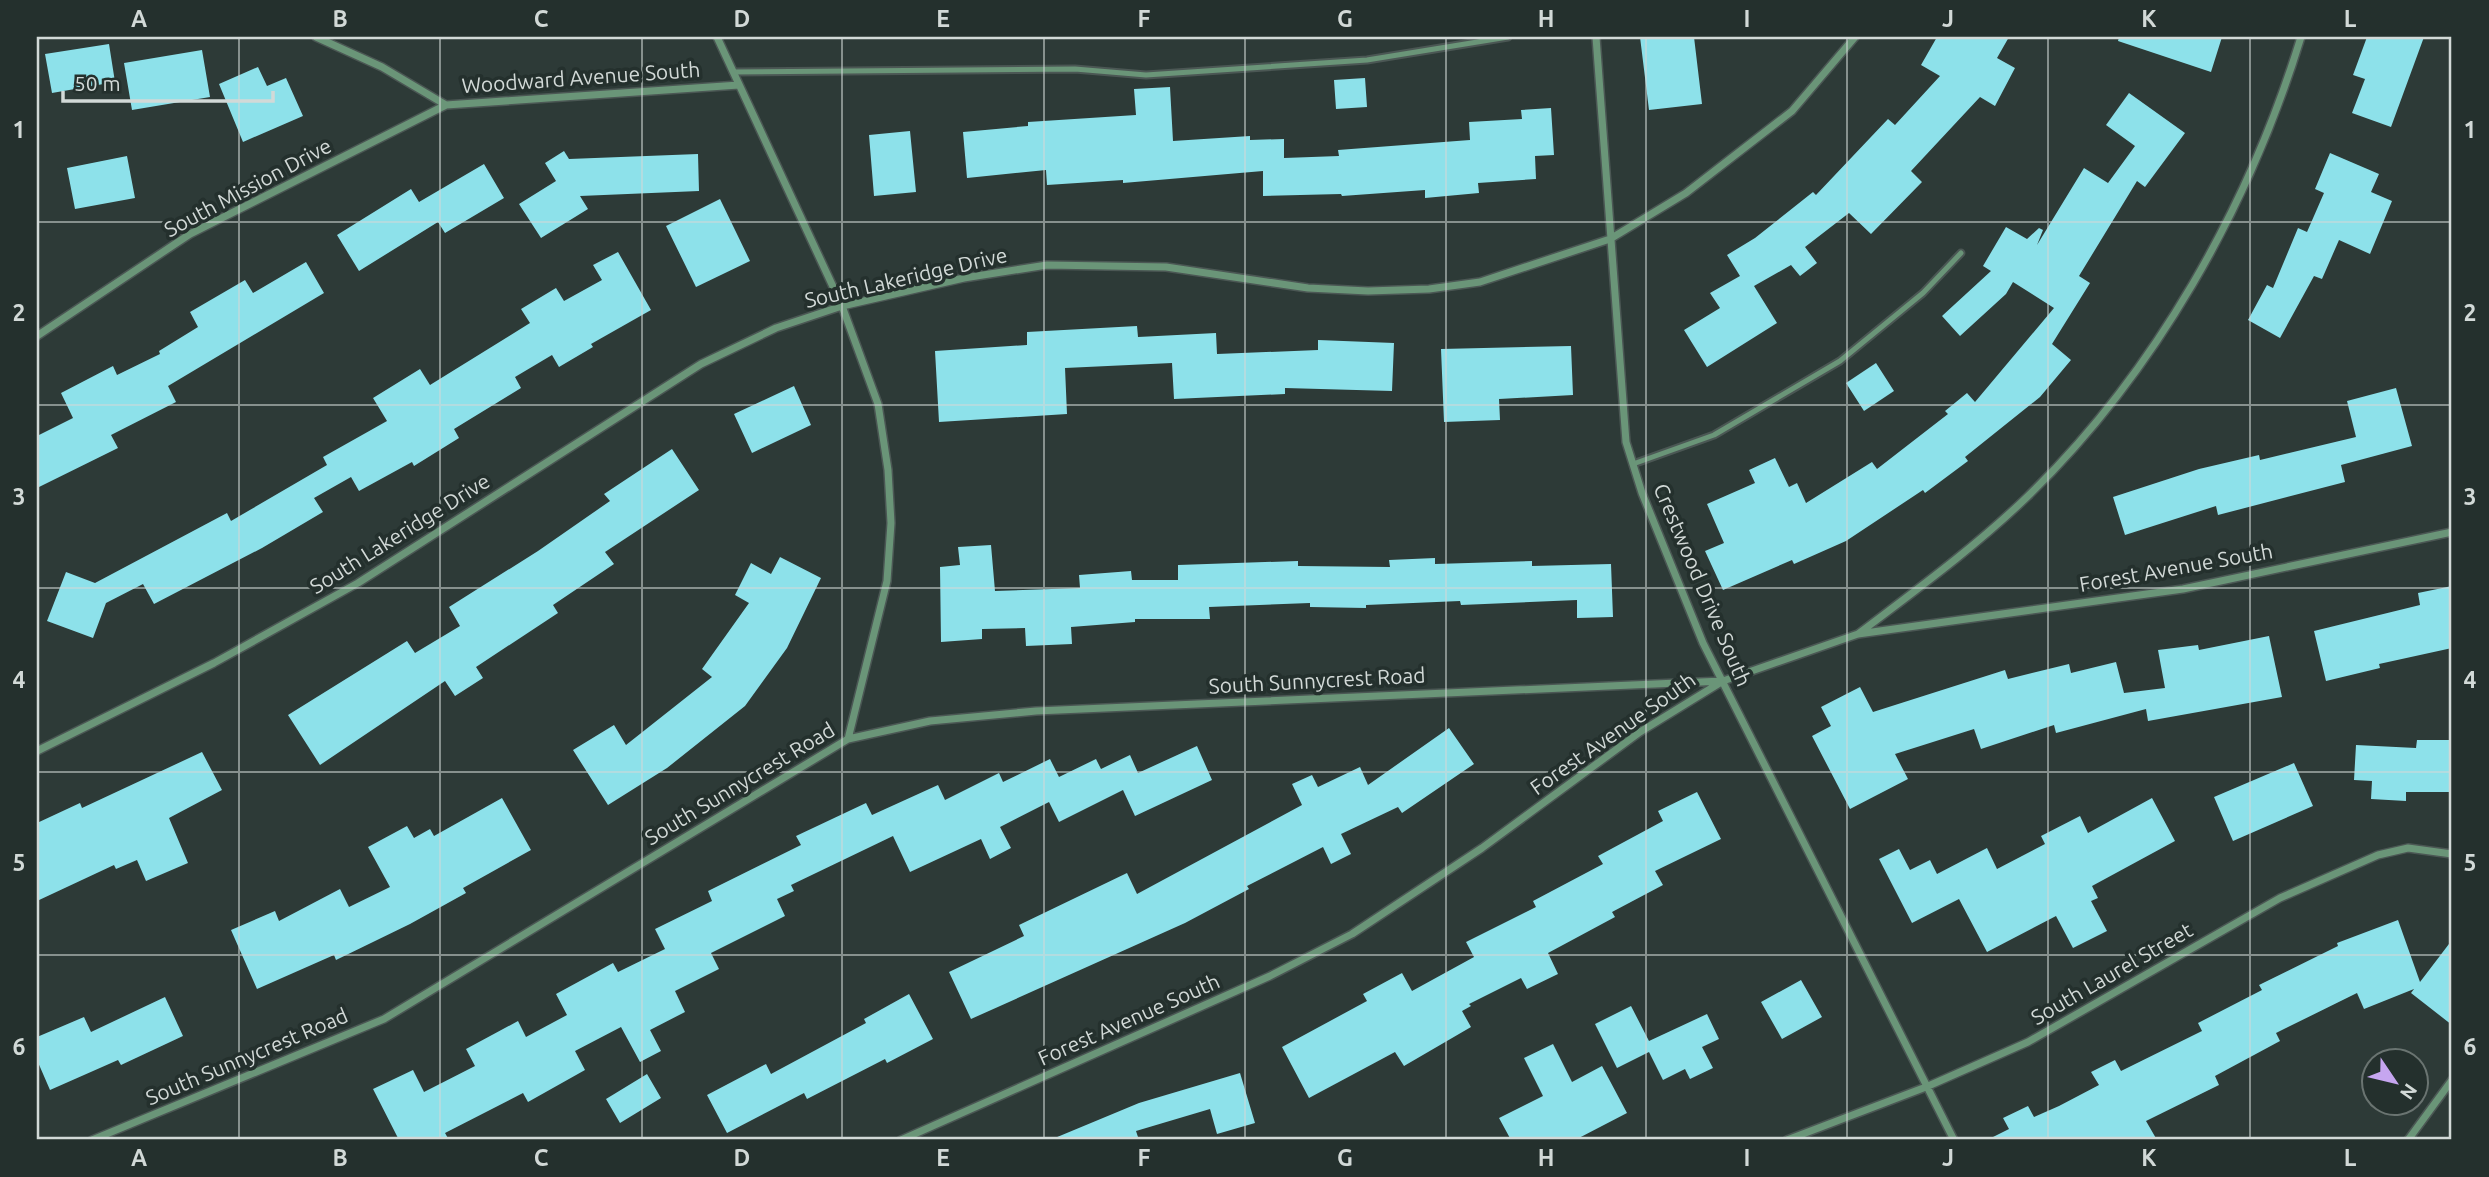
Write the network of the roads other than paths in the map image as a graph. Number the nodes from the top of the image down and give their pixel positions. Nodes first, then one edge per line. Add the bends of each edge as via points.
1 (316, 37) edge
2 (717, 37) edge
3 (1508, 37) edge
4 (1596, 37) edge
5 (1855, 37) edge
6 (2301, 37) edge
7 (733, 72) junction
8 (739, 85) junction
9 (446, 105) junction
10 (1610, 239) junction
11 (1961, 253) dead end
12 (842, 306) junction
13 (37, 336) edge
14 (1633, 464) junction
15 (2452, 532) edge
16 (1857, 634) junction
17 (1723, 681) junction
18 (848, 739) junction
19 (37, 751) edge
20 (2452, 854) edge
21 (2452, 1080) edge
22 (1926, 1087) junction
23 (93, 1140) edge
24 (901, 1140) edge
25 (1787, 1140) edge
26 (1954, 1140) edge
27 (2408, 1140) edge

1 - 9 street, Woodward Avenue South
2 - 7 street
3 - 7 lane via 1367,60 1146,75 1075,69
4 - 10 street, Crestwood Drive South
5 - 10 street, South Lakeridge Drive via 1792,111 1745,150
6 - 16 street via 2250,171 2209,253 2130,377 2085,435 2028,496 1948,566
7 - 8 street
8 - 9 street, Woodward Avenue South
8 - 12 street
9 - 13 street, South Mission Drive via 190,234
10 - 12 street, South Lakeridge Drive via 1480,282 1429,289 1308,288 1166,267 1047,265 964,278
10 - 14 street, Crestwood Drive South via 1626,442
11 - 14 lane via 1923,293 1840,361 1713,435
12 - 18 street via 878,404 891,523 887,581
12 - 19 street, South Lakeridge Drive via 776,328 701,364 358,583 214,663
14 - 17 street, Crestwood Drive South via 1703,643
15 - 16 street, Forest Avenue South via 2183,589
16 - 17 street, Forest Avenue South
17 - 18 street, South Sunnycrest Road via 1036,711 930,721
17 - 22 street, Crestwood Drive South
17 - 24 street, Forest Avenue South via 1640,732 1482,848 1352,934 1270,976
18 - 23 street, South Sunnycrest Road via 384,1019
20 - 22 street, South Laurel Street via 2408,848 2378,855 2280,898 2028,1042
21 - 27 street
22 - 25 street, South Laurel Street
22 - 26 street, Crestwood Drive South

